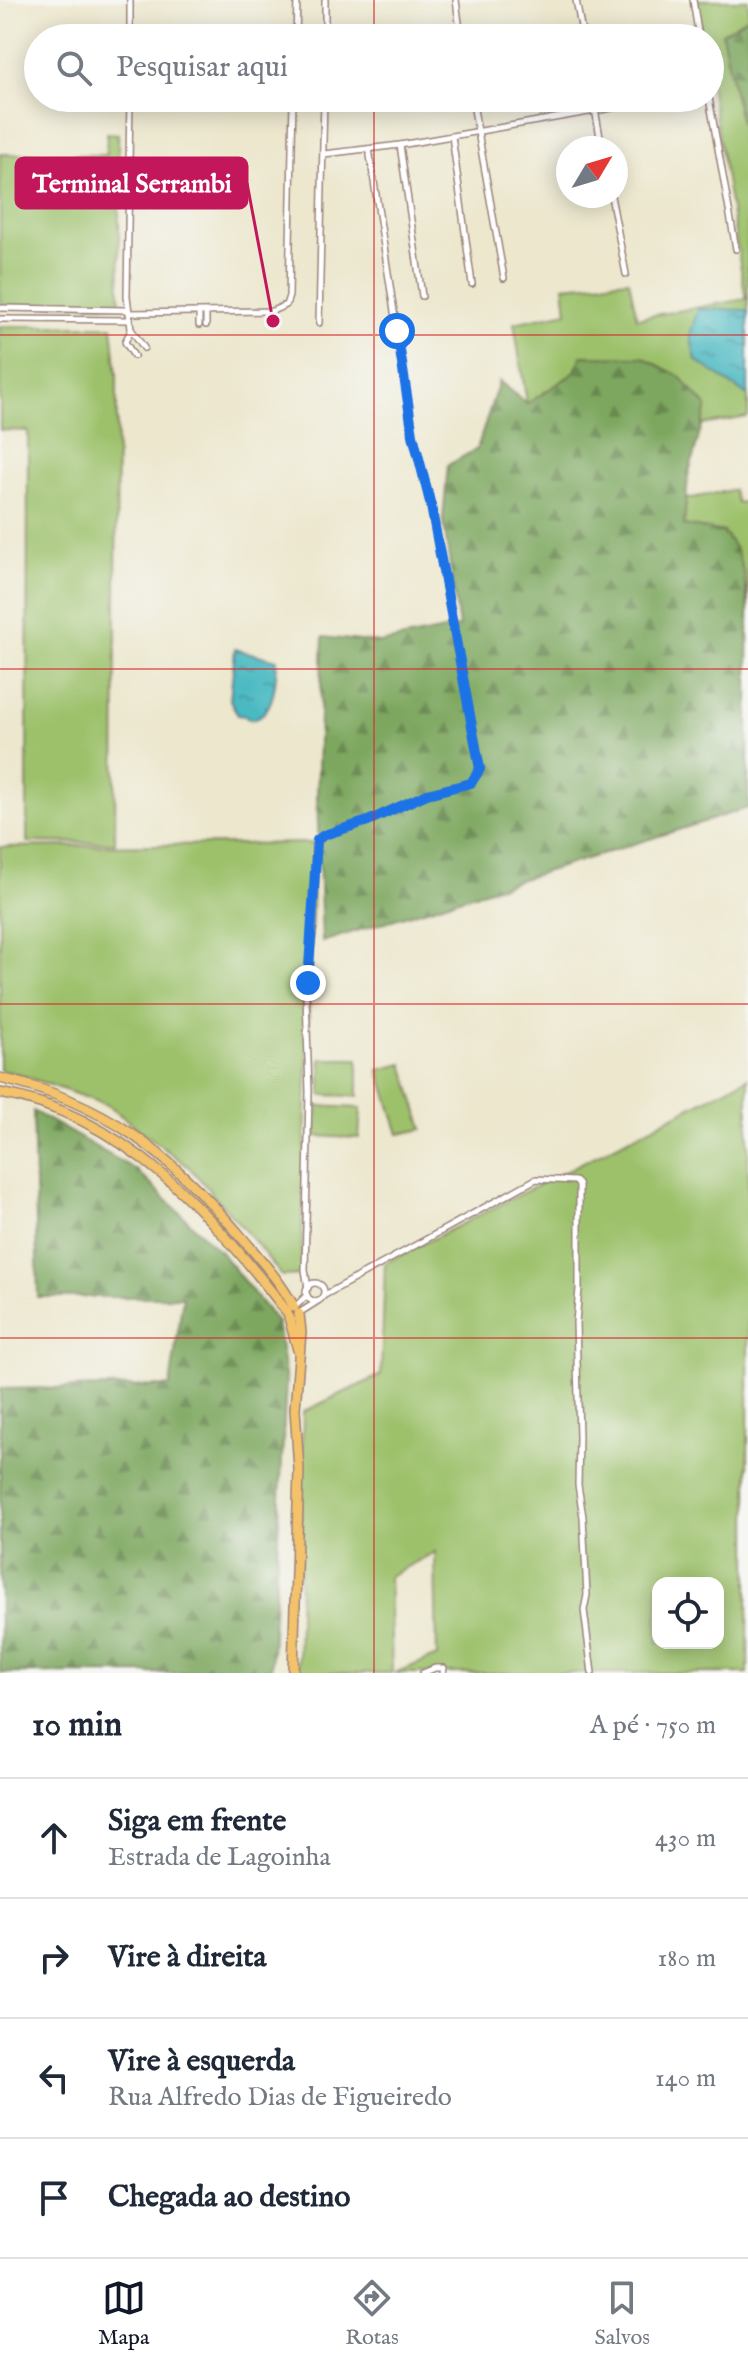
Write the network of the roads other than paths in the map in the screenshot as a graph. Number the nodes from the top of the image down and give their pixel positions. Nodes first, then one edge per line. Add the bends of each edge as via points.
1 (130, 0) edge
2 (297, 0) edge
3 (325, 0) edge
4 (456, 0) edge
5 (576, 0) edge
6 (693, 0) edge
7 (130, 24) edge
8 (296, 24) edge
9 (325, 24) edge
10 (459, 24) edge
11 (580, 24) edge
12 (697, 24) edge
13 (130, 112) edge
14 (293, 112) edge
15 (324, 112) edge
16 (474, 112) edge
17 (584, 112) edge
18 (595, 112) edge
19 (712, 112) edge
20 (478, 132) junction
21 (452, 136) junction
22 (600, 136) edge
23 (400, 145) junction
24 (369, 149) junction
25 (324, 154) junction
26 (613, 208) edge
27 (736, 249) dead end
28 (626, 274) dead end
29 (504, 278) dead end
30 (472, 284) dead end
31 (422, 296) dead end
32 (0, 308) edge
33 (202, 313) junction
34 (129, 314) junction
35 (0, 319) edge
36 (319, 323) dead end
37 (202, 325) dead end
38 (131, 329) junction
39 (144, 348) dead end
40 (134, 356) dead end
41 (0, 1078) edge
42 (0, 1093) edge
43 (307, 1291) junction
44 (321, 1298) junction
45 (294, 1312) junction
46 (444, 1670) edge
47 (293, 1673) edge
48 (423, 1673) edge
49 (592, 1673) edge

1 - 7 street
2 - 8 street
3 - 9 street
4 - 10 street
5 - 11 street
6 - 12 street
13 - 34 street
14 - 33 street via 286,305 272,311
15 - 25 street
16 - 20 street
17 - 20 street
18 - 22 street
19 - 27 street
20 - 21 street
20 - 29 street
21 - 23 street
21 - 30 street
23 - 24 street
23 - 31 street
24 - 25 street
24 - 43 street via 413,435 480,766 475,779 324,835 315,845 306,996
25 - 36 street
26 - 28 street
32 - 34 street
33 - 34 street
33 - 37 street
34 - 35 street
34 - 38 street
38 - 39 street
38 - 40 street via 125,342
41 - 45 main road via 59,1095 102,1115 162,1154 269,1269
42 - 45 main road via 48,1104 132,1150 191,1203
43 - 44 street via 312,1300
43 - 44 street via 321,1285
43 - 45 street
44 - 45 street
44 - 49 street via 536,1179 579,1185 578,1485
45 - 47 main road via 300,1361
46 - 48 street

